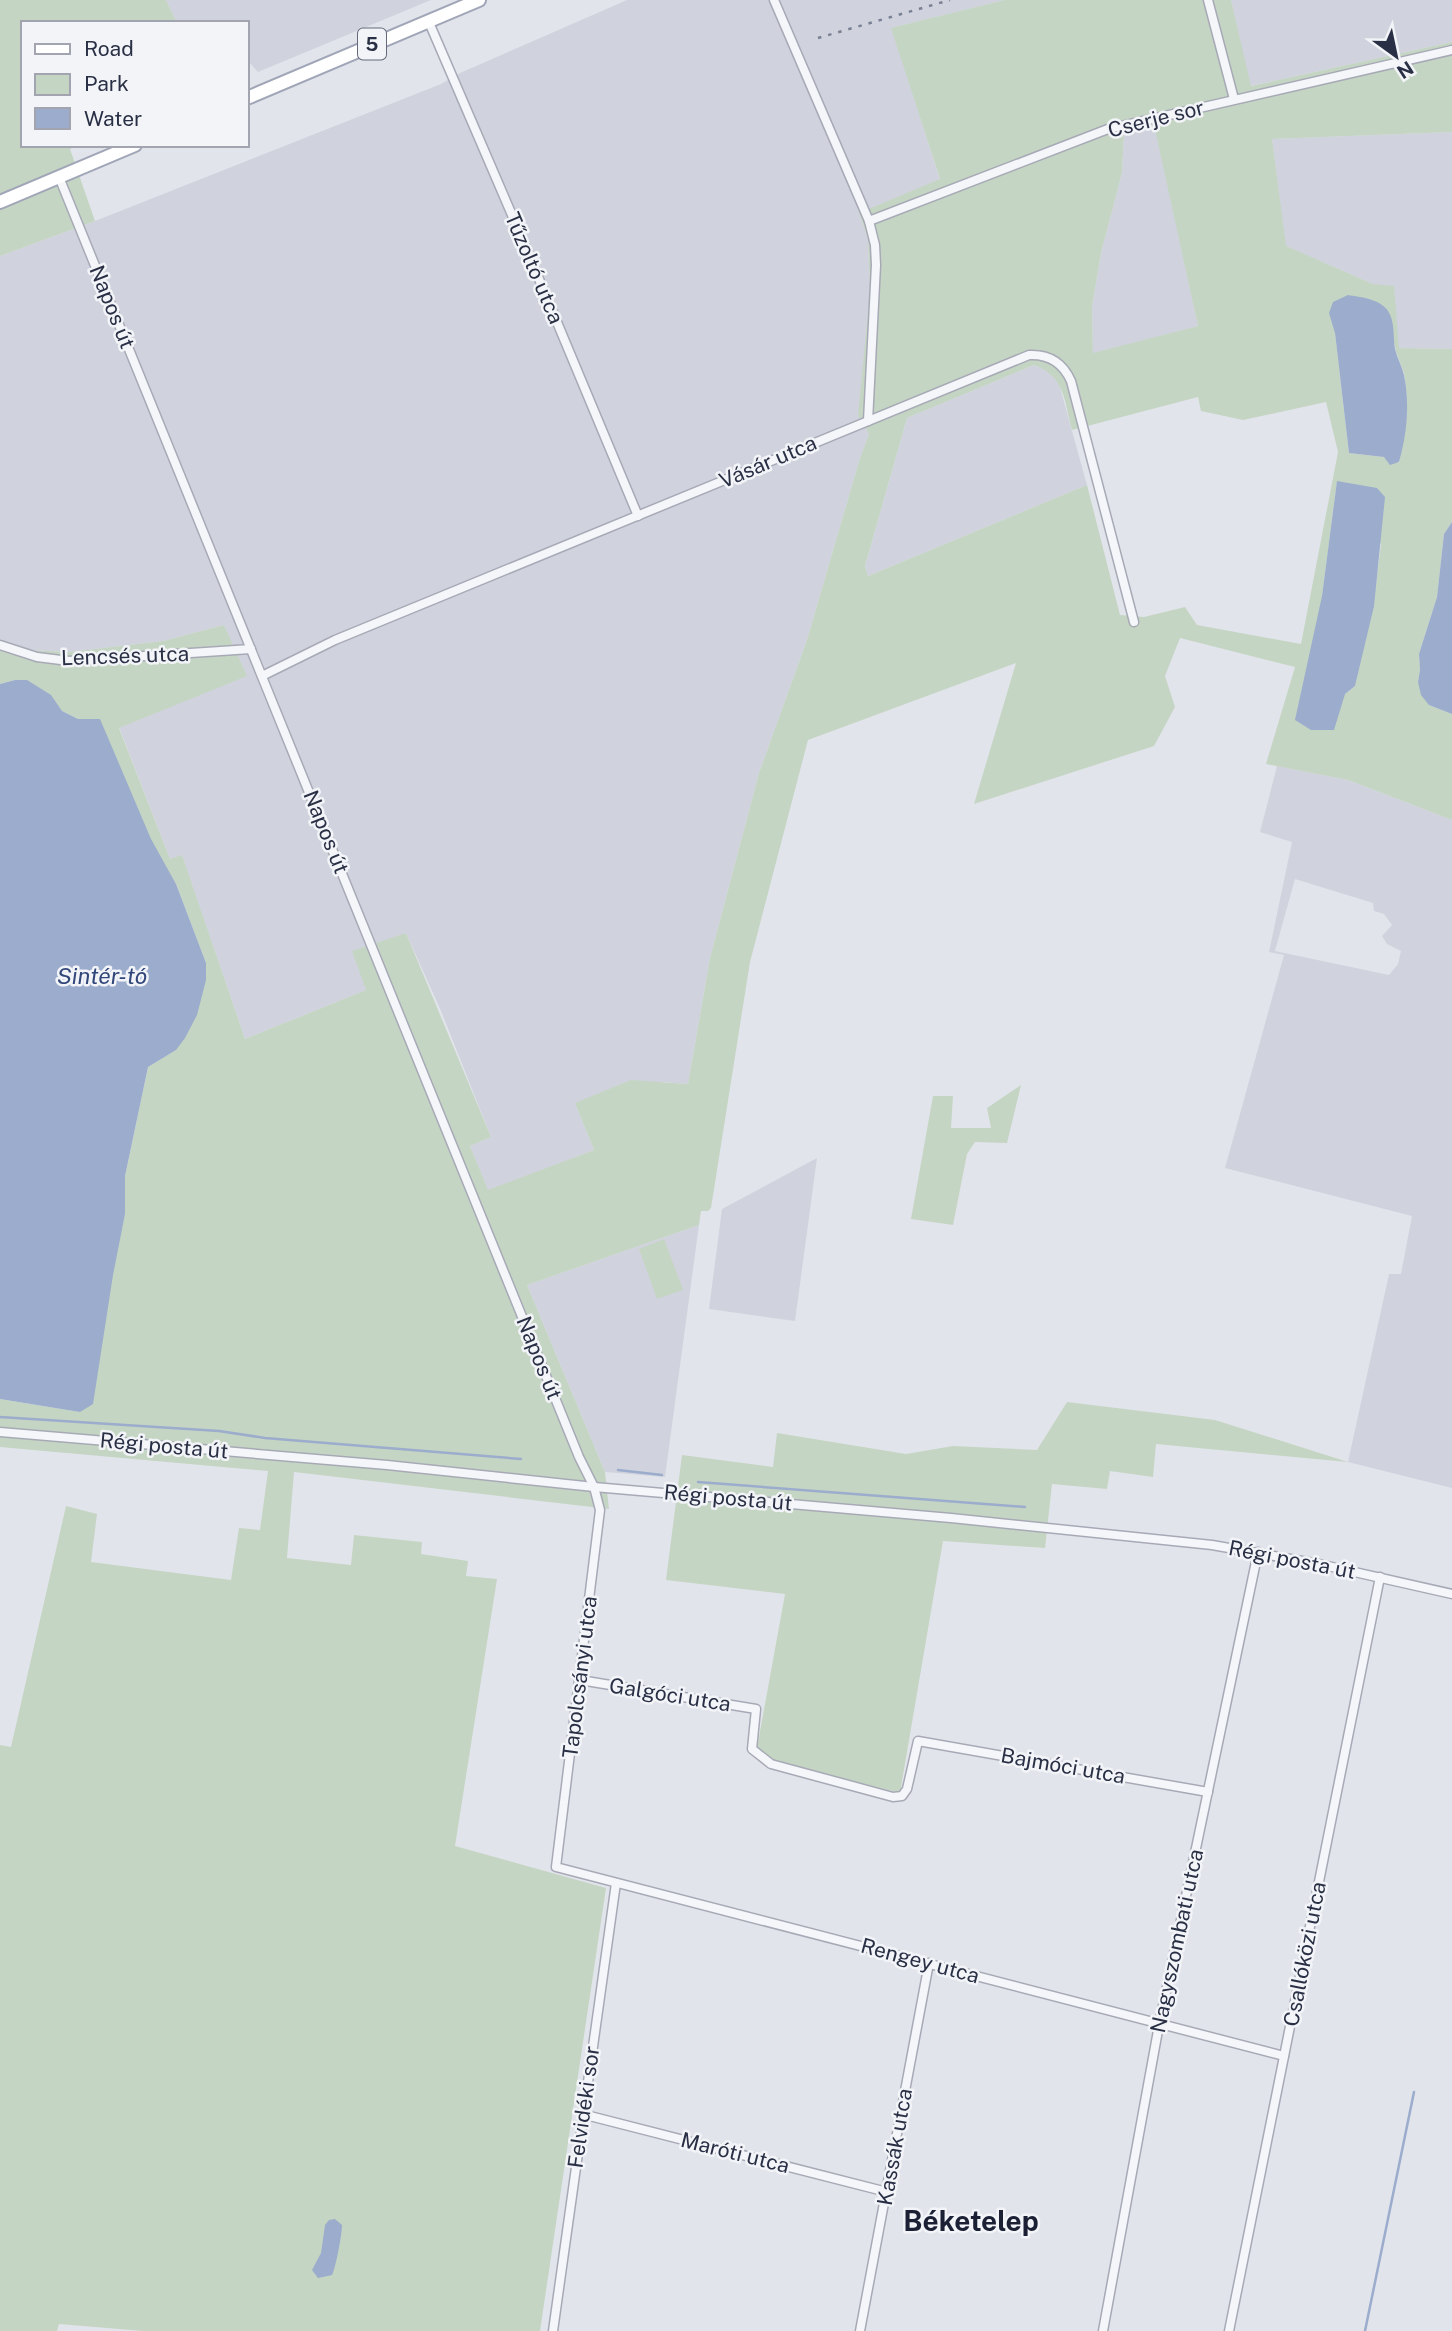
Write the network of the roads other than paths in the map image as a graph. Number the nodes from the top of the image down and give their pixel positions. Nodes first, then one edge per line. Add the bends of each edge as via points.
1 (480, 0) edge
2 (774, 0) edge
3 (1208, 0) edge
4 (428, 20) junction
5 (1452, 50) edge
6 (248, 98) edge
7 (1234, 99) junction
8 (130, 147) edge
9 (59, 177) junction
10 (0, 202) edge
11 (869, 221) junction
12 (868, 421) junction
13 (638, 516) junction
14 (1134, 622) dead end
15 (0, 645) edge
16 (251, 649) junction
17 (262, 676) junction
18 (0, 1432) edge
19 (594, 1487) junction
20 (1258, 1552) junction
21 (1380, 1577) junction
22 (1452, 1594) edge
23 (580, 1680) junction
24 (918, 1741) joint
25 (1208, 1792) junction
26 (556, 1867) joint
27 (616, 1882) junction
28 (929, 1963) junction
29 (1159, 2025) junction
30 (1284, 2056) junction
31 (582, 2115) junction
32 (887, 2192) junction
33 (553, 2331) edge
34 (860, 2331) edge
35 (1104, 2331) edge
36 (1229, 2331) edge

1 - 4 main road, 5
2 - 11 street
3 - 7 street
4 - 6 main road, 5
4 - 13 street, Tűzoltó utca
5 - 7 street, Cserje sor
7 - 11 street, Cserje sor via 1108,129
8 - 9 main road
9 - 10 main road
9 - 16 street, Napos út
11 - 12 street via 876,265
12 - 13 street, Vásár utca
12 - 14 street via 1023,357 1042,356 1060,364 1071,381
13 - 17 street, Vásár utca via 335,640
15 - 16 street, Lencsés utca via 68,661
16 - 17 street, Napos út
17 - 19 street, Napos út
18 - 19 street, Régi posta út
19 - 20 street, Régi posta út via 951,1518
19 - 23 street, Tapolcsányi utca via 600,1510
20 - 21 street, Régi posta út
20 - 25 street, Nagyszombati utca
21 - 22 street, Régi posta út
21 - 30 street, Csallóközi utca
23 - 24 street, Galgóci utca via 756,1709 752,1749 771,1764 893,1797 902,1796 907,1789
23 - 26 street, Tapolcsányi utca
24 - 25 street, Bajmóci utca
25 - 29 street, Nagyszombati utca
26 - 27 street, Rengey utca
27 - 28 street, Rengey utca
27 - 31 street, Felvidéki sor
28 - 29 street, Rengey utca
28 - 32 street, Kassák utca
29 - 30 street, Rengey utca
29 - 35 street, Nagyszombati utca
30 - 36 street, Csallóközi utca
31 - 32 street, Maróti utca
31 - 33 street, Felvidéki sor
32 - 34 street, Kassák utca

